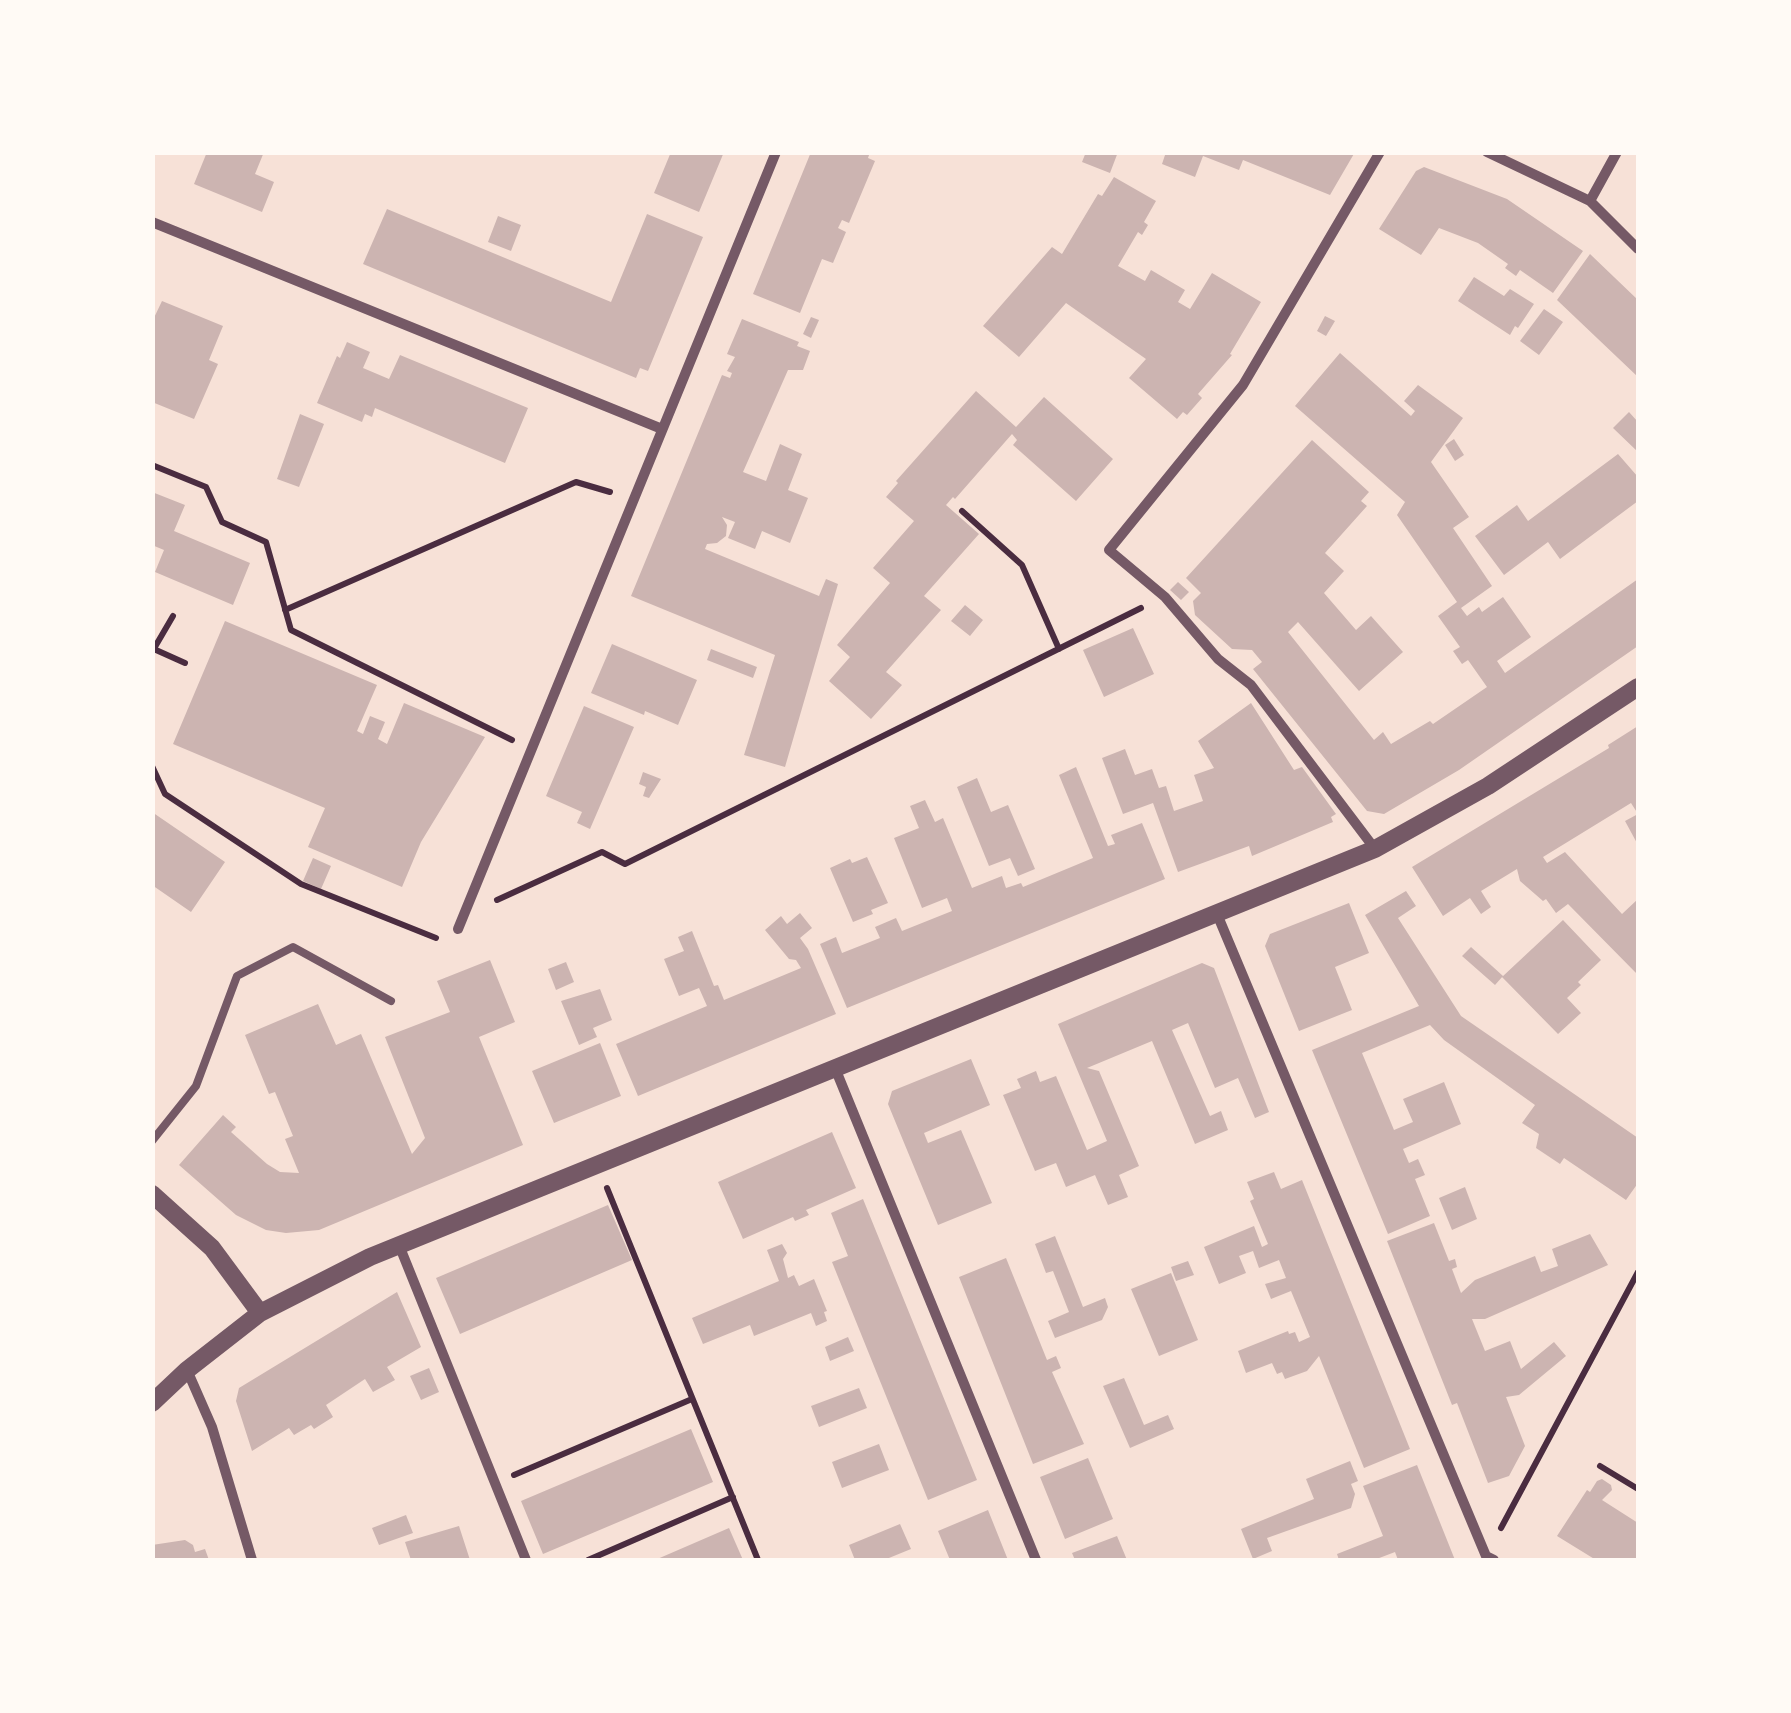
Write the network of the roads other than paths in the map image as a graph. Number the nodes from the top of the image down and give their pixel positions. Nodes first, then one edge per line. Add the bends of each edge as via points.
1 (776, 152) edge
2 (1380, 152) edge
3 (1487, 152) edge
4 (1617, 152) edge
5 (1590, 201) junction
6 (152, 222) edge
7 (1638, 249) edge
8 (662, 429) junction
9 (1638, 687) edge
10 (1375, 849) junction
11 (1217, 914) junction
12 (458, 930) road end
13 (391, 1001) dead end
14 (835, 1068) junction
15 (152, 1141) edge
16 (152, 1194) edge
17 (399, 1245) junction
18 (260, 1313) junction
19 (187, 1370) junction
20 (152, 1403) edge
21 (1490, 1558) edge
22 (252, 1560) edge
23 (526, 1560) edge
24 (1036, 1560) edge

1 - 8 street
2 - 10 street via 1244,385 1108,550 1251,685
3 - 5 street
4 - 5 street
5 - 7 street
6 - 8 street
8 - 12 street
9 - 10 street via 1488,786
10 - 11 street
11 - 14 street
11 - 21 street
13 - 15 lane via 293,947 236,976 196,1086
14 - 17 street
14 - 24 street
16 - 18 street via 212,1248
17 - 18 street
17 - 23 street
18 - 19 street
19 - 20 street
19 - 22 street via 212,1427

